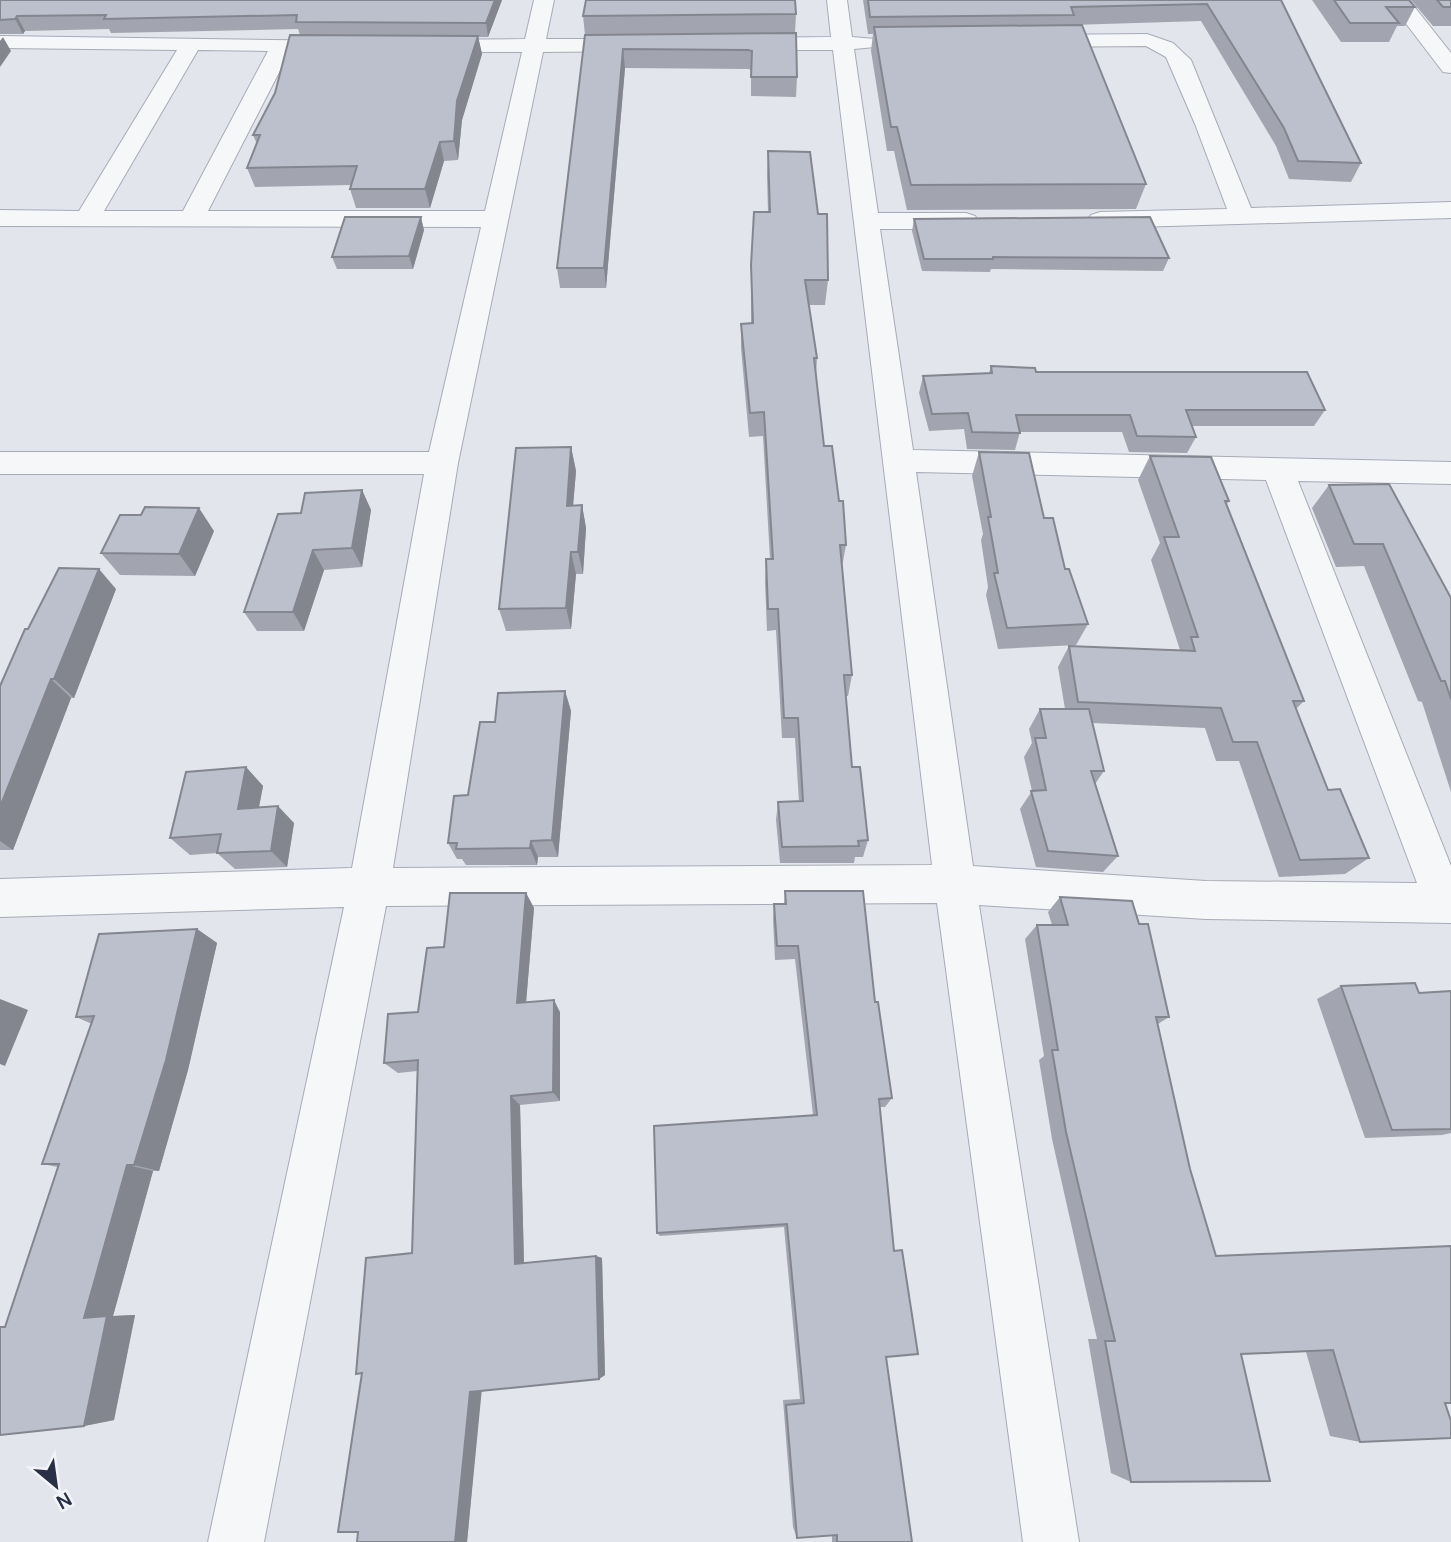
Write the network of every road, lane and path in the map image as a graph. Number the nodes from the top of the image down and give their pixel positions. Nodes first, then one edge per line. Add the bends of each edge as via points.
1 (544, 0) edge
2 (837, 0) edge
3 (1398, 0) edge
4 (1011, 41) edge
5 (0, 42) edge
6 (192, 43) junction
7 (843, 43) junction
8 (895, 43) edge
9 (722, 44) edge
10 (1442, 44) edge
11 (282, 45) junction
12 (655, 45) edge
13 (366, 46) edge
14 (408, 46) edge
15 (534, 46) junction
16 (1451, 67) edge
17 (1451, 210) edge
18 (1241, 214) junction
19 (193, 216) junction
20 (88, 217) junction
21 (0, 218) edge
22 (495, 219) junction
23 (1071, 220) edge
24 (866, 221) junction
25 (989, 221) edge
26 (898, 461) junction
27 (0, 463) edge
28 (442, 463) junction
29 (1277, 468) junction
30 (1451, 473) edge
31 (955, 884) junction
32 (369, 887) junction
33 (0, 898) edge
34 (1448, 903) edge
35 (236, 1542) edge
36 (1051, 1542) edge

1 - 15 street
2 - 7 street
3 - 10 street
4 - 18 street via 1147,40 1173,51 1208,124
5 - 6 street
6 - 11 street
6 - 20 street
7 - 8 street
7 - 9 street
7 - 24 street
10 - 16 street
11 - 13 street
11 - 19 street
12 - 15 street
14 - 15 street
15 - 22 street
17 - 18 street
18 - 23 street
19 - 20 street
19 - 22 street
20 - 21 street
22 - 28 street
24 - 25 street
24 - 26 street
26 - 29 street
26 - 31 street
27 - 28 street
28 - 32 street
29 - 30 street
29 - 34 street
31 - 32 street
31 - 34 street via 1206,900
31 - 36 street
32 - 33 street
32 - 35 street

